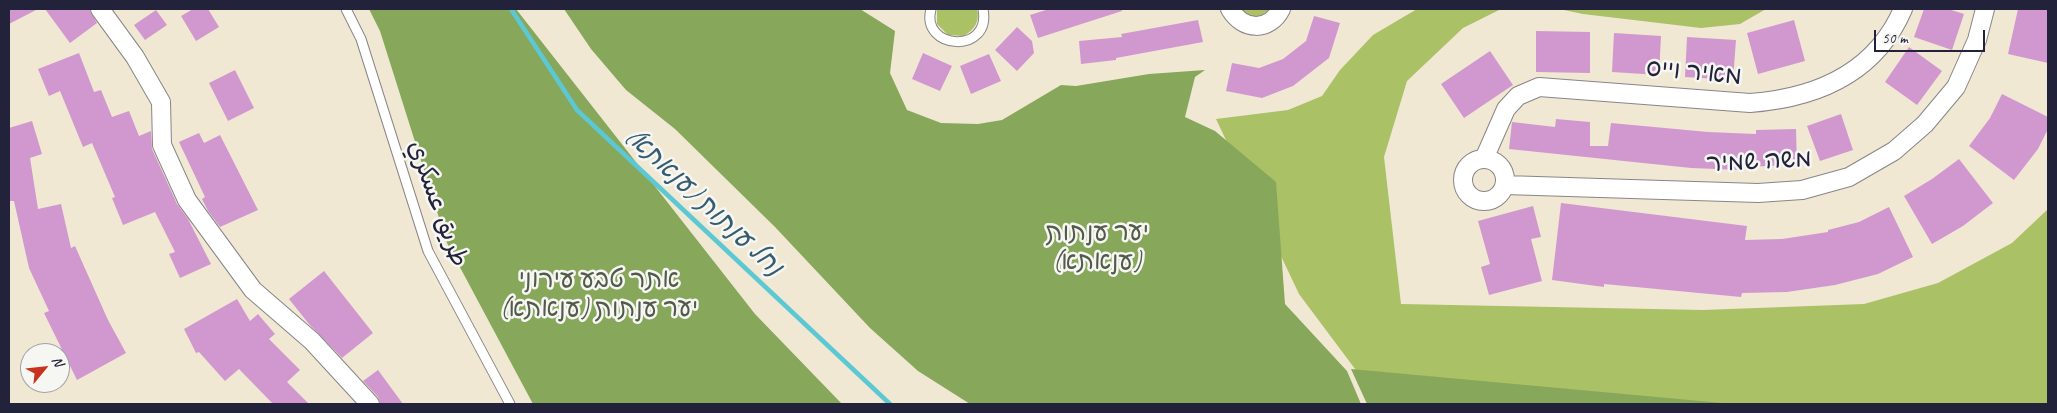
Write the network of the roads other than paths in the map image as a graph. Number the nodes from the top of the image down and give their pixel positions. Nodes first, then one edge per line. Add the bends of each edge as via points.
1 (100, 9) edge
2 (346, 9) edge
3 (931, 9) edge
4 (985, 9) edge
5 (1230, 9) edge
6 (1282, 9) edge
7 (1903, 9) edge
8 (1984, 9) edge
9 (1484, 159) junction
10 (1505, 185) junction
11 (370, 404) edge
12 (510, 404) edge

1 - 11 street via 135,57 161,102 162,145 187,200 253,290 312,341
2 - 12 lane, طريق عسكري via 361,39 428,251
3 - 4 lane via 930,22 937,35 957,43 966,41 981,29
5 - 6 street via 1242,23 1251,26 1268,24
7 - 9 street, מאיר וייס via 1894,30 1854,70 1832,84 1783,100 1750,103 1539,87 1518,96 1506,109
8 - 10 street, משה שמיר via 1977,40 1956,87 1925,124 1894,151 1849,177 1802,190 1758,193
9 - 10 street via 1499,165
9 - 10 street via 1470,163 1465,169 1462,182 1468,195 1476,200 1490,201

